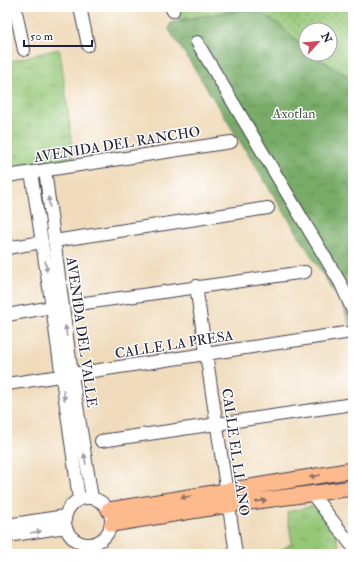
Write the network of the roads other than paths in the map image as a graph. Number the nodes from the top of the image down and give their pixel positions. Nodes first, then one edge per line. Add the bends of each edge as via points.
1 (15, 7) edge
2 (80, 7) edge
3 (197, 42) dead end
4 (88, 45) dead end
5 (24, 50) dead end
6 (231, 142) dead end
7 (44, 170) junction
8 (31, 172) junction
9 (7, 176) edge
10 (268, 208) dead end
11 (48, 242) junction
12 (7, 248) edge
13 (305, 272) dead end
14 (196, 286) junction
15 (85, 303) dead end
16 (52, 307) junction
17 (353, 311) edge
18 (7, 315) edge
19 (345, 333) dead end
20 (206, 354) junction
21 (67, 375) junction
22 (7, 384) edge
23 (353, 404) edge
24 (216, 424) junction
25 (101, 441) dead end
26 (353, 470) edge
27 (353, 488) edge
28 (312, 494) junction
29 (92, 498) junction
30 (227, 498) junction
31 (79, 499) junction
32 (110, 517) junction
33 (66, 522) junction
34 (7, 525) edge
35 (7, 536) edge
36 (353, 546) edge
37 (92, 549) edge
38 (236, 554) edge

1 - 5 street
2 - 4 street
3 - 17 street via 341,284
6 - 7 street, AVENIDA DEL RANCHO
7 - 8 street, AVENIDA DEL RANCHO
11 -> 7 street, AVENIDA DEL VALLE
8 - 9 street, AVENIDA DEL RANCHO
8 - 11 street, AVENIDA DEL VALLE
10 - 11 street
11 - 12 street
11 -> 16 street, AVENIDA DEL VALLE
21 -> 11 street, AVENIDA DEL VALLE
13 - 14 street
14 - 15 street
14 - 20 street, CALLE EL LLANO
16 - 18 street
16 - 21 street, AVENIDA DEL VALLE
19 - 20 street, CALLE LA PRESA
20 - 21 street, CALLE LA PRESA
20 - 24 street, CALLE EL LLANO
21 - 22 street, CALLE LA PRESA
29 -> 21 street, AVENIDA DEL VALLE
21 -> 31 street, AVENIDA DEL VALLE
23 - 24 street
24 - 25 street
24 - 30 street, CALLE EL LLANO
26 -> 30 main road
27 - 28 main road
30 -> 28 main road
28 - 36 street
29 - 31 street
29 - 32 street via 102,502
30 - 32 main road
30 - 38 street, CALLE EL LLANO
31 - 33 street via 68,509
32 - 37 street via 107,536
33 - 34 street
35 -> 33 street
33 - 37 street via 70,536

